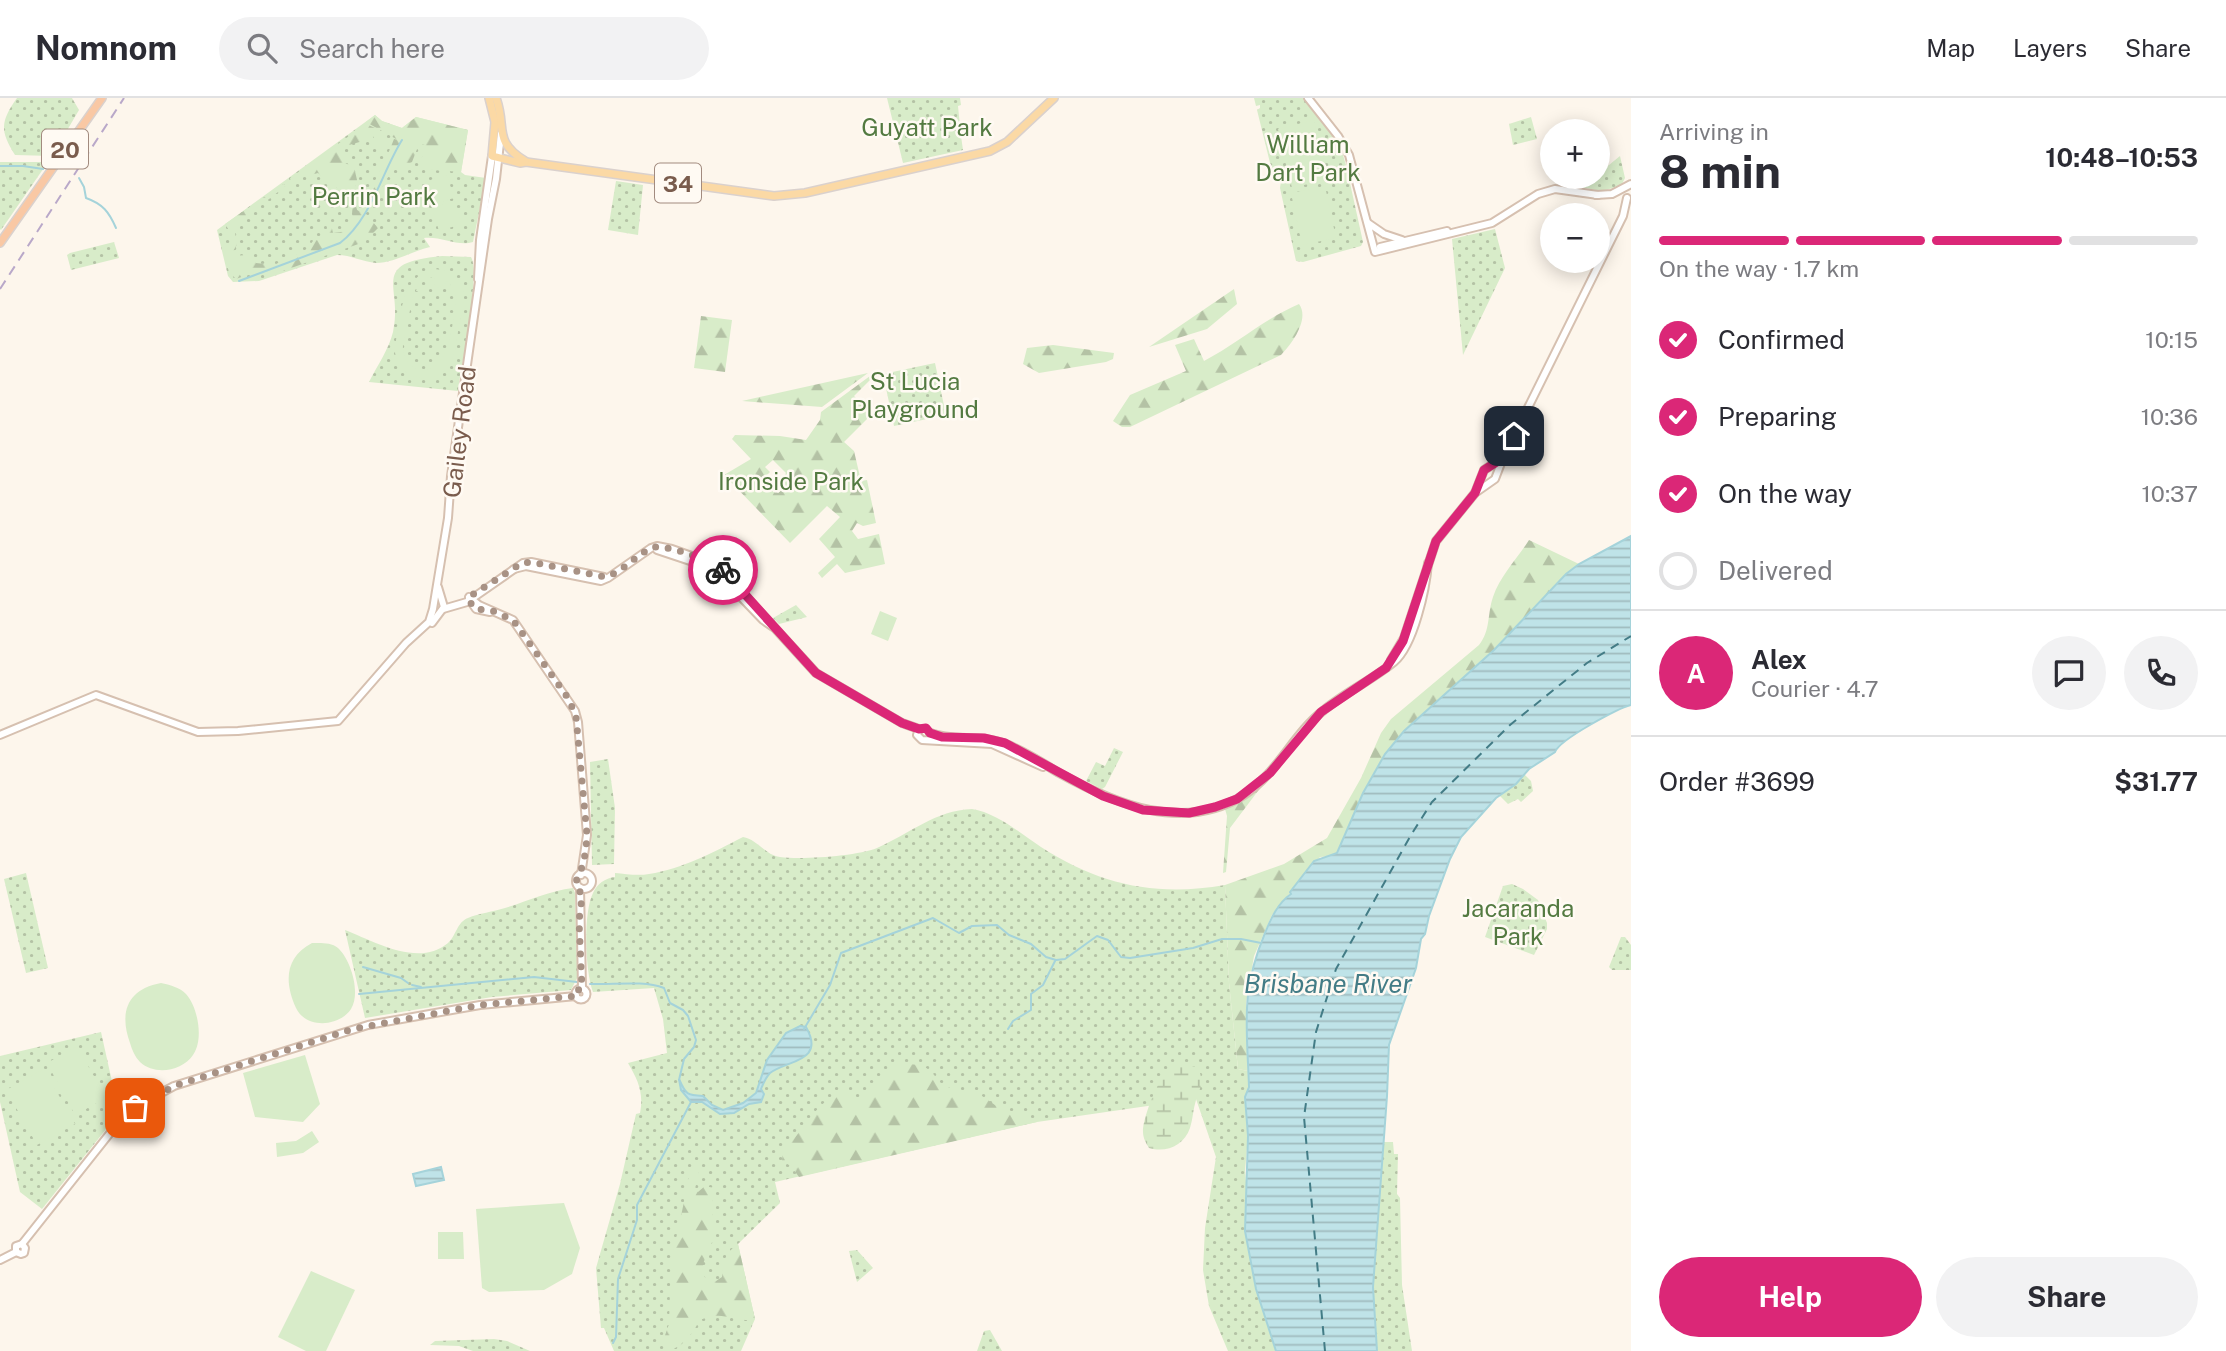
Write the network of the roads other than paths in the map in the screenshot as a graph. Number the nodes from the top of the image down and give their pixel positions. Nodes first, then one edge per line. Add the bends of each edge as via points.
1 (102, 98) edge
2 (489, 98) edge
3 (495, 98) edge
4 (1054, 98) edge
5 (1308, 98) edge
6 (501, 134) junction
7 (496, 155) junction
8 (519, 160) junction
9 (498, 169) junction
10 (1628, 195) edge
11 (1367, 221) junction
12 (1474, 227) junction
13 (1405, 241) junction
14 (0, 243) edge
15 (1375, 250) junction
16 (479, 282) junction
17 (1493, 471) junction
18 (1486, 479) junction
19 (438, 582) junction
20 (471, 598) junction
21 (433, 606) junction
22 (442, 606) junction
23 (416, 634) junction
24 (918, 732) junction
25 (0, 735) edge
26 (928, 736) junction
27 (584, 875) junction
28 (584, 888) junction
29 (0, 1260) edge

1 - 14 highway, 20
2 - 7 main road, Gailey Road
3 - 6 main road, Gailey Road
4 - 8 main road, 34 via 1007,142 990,151 790,196
5 - 11 main road via 1349,155
6 - 7 main road, Gailey Road
6 - 8 main road
7 - 8 main road, 34
7 - 9 main road, Gailey Road
7 - 16 main road, Gailey Road via 478,252
8 - 9 main road
9 - 16 main road, Gailey Road
10 - 12 main road via 1549,190 1504,217
10 - 17 main road via 1623,216
11 - 13 main road via 1384,234
11 - 15 main road
12 - 13 main road
12 - 15 main road
13 - 15 main road
16 - 19 main road, Gailey Road
17 - 18 main road via 1495,479
17 - 18 main road via 1484,470
18 - 26 main road via 1439,538 1403,641 1386,668 1317,715 1275,768 1237,799 1185,813 1143,810 1111,799 998,741
19 - 21 main road, Gailey Road
19 - 22 main road, Gailey Road
20 - 22 main road
20 - 24 main road via 521,564 531,562 602,577 661,548 716,570 813,670
20 - 27 main road via 514,621 575,711 587,829
21 - 22 main road via 438,600
21 - 23 main road via 429,621
22 - 23 main road via 429,626
23 - 25 main road via 338,721 197,732 96,695
24 - 26 main road via 922,740
24 - 26 main road via 926,728
27 - 28 main road via 576,881
27 - 28 main road via 592,881
28 - 29 main road via 585,997 489,1003 368,1025 174,1086 122,1118 16,1246 16,1252

